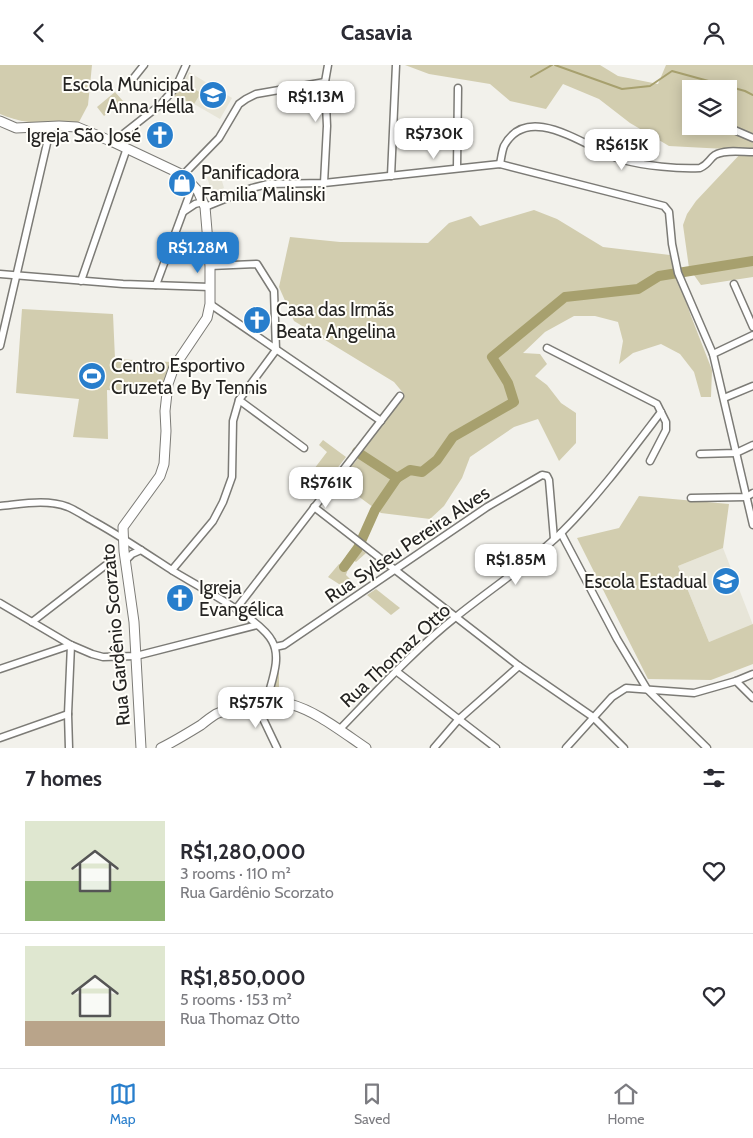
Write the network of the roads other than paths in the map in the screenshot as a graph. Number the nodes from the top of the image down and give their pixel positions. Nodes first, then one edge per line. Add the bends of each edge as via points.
1 (144, 65) edge
2 (328, 65) edge
3 (396, 65) edge
4 (184, 66) edge
5 (132, 81) dead end
6 (325, 82) junction
7 (458, 88) dead end
8 (0, 121) edge
9 (50, 126) junction
10 (737, 131) edge
11 (753, 138) edge
12 (113, 142) junction
13 (127, 148) junction
14 (753, 152) edge
15 (500, 165) junction
16 (457, 168) junction
17 (183, 175) junction
18 (391, 176) junction
19 (324, 183) junction
20 (193, 185) junction
21 (204, 205) junction
22 (182, 213) junction
23 (210, 266) junction
24 (0, 275) edge
25 (17, 276) junction
26 (81, 281) junction
27 (734, 284) dead end
28 (156, 285) junction
29 (210, 287) junction
30 (210, 303) junction
31 (753, 327) edge
32 (753, 335) edge
33 (0, 346) edge
34 (547, 348) dead end
35 (276, 349) junction
36 (713, 353) junction
37 (753, 386) edge
38 (400, 396) dead end
39 (724, 398) junction
40 (239, 400) junction
41 (661, 412) junction
42 (380, 421) junction
43 (753, 445) edge
44 (304, 448) dead end
45 (700, 453) dead end
46 (736, 453) junction
47 (650, 461) dead end
48 (753, 493) edge
49 (746, 497) junction
50 (691, 498) dead end
51 (0, 506) edge
52 (314, 507) junction
53 (753, 525) edge
54 (561, 533) junction
55 (122, 538) junction
56 (554, 539) junction
57 (141, 550) junction
58 (126, 560) junction
59 (111, 561) dead end
60 (395, 569) junction
61 (172, 570) junction
62 (0, 603) edge
63 (236, 609) junction
64 (456, 616) junction
65 (32, 621) junction
66 (257, 625) junction
67 (71, 645) junction
68 (275, 647) junction
69 (136, 656) junction
70 (519, 666) junction
71 (0, 669) edge
72 (396, 671) junction
73 (753, 674) edge
74 (736, 681) junction
75 (647, 689) junction
76 (753, 698) edge
77 (267, 700) junction
78 (255, 702) junction
79 (68, 715) junction
80 (593, 717) junction
81 (458, 720) junction
82 (339, 730) junction
83 (0, 738) edge
84 (69, 748) edge
85 (141, 748) edge
86 (161, 748) edge
87 (277, 748) edge
88 (366, 748) edge
89 (434, 748) edge
90 (496, 748) edge
91 (566, 748) edge
92 (624, 748) edge
93 (707, 748) edge

1 - 5 street
2 - 6 street
3 - 18 street
4 - 12 street via 176,87 160,105
6 - 17 street via 256,94 246,99 219,138
6 - 19 street
7 - 16 street
8 - 9 street, Rua Gardênio Scorzato via 16,128
9 - 12 street, Rua Gardênio Scorzato via 77,127
9 - 25 street
10 - 11 street
12 - 13 street, Rua Gardênio Scorzato
13 - 17 street, Rua Gardênio Scorzato
13 - 26 street
14 - 15 street via 719,153 700,168 643,164 622,160 567,133 534,126 519,129 510,137
15 - 16 street
15 - 36 street via 664,206 669,212 678,273
16 - 18 street
17 - 20 street, Rua Gardênio Scorzato
18 - 19 street
19 - 21 street via 268,184
20 - 21 street, Rua Gardênio Scorzato
20 - 22 street
21 - 22 street via 188,207
21 - 23 street, Rua Gardênio Scorzato
22 - 28 street
23 - 29 street, Rua Gardênio Scorzato
23 - 35 street via 257,264 274,291
24 - 25 street
25 - 26 street
25 - 33 street
26 - 28 street
27 - 31 street
28 - 29 street
29 - 30 street, Rua Gardênio Scorzato
30 - 35 street
30 - 55 street, Rua Gardênio Scorzato via 204,324 174,367 168,384 164,411 164,464 160,476 127,520
32 - 36 street
34 - 41 street via 657,404
35 - 40 street
35 - 42 street
36 - 39 street
37 - 39 street
38 - 42 street
39 - 46 street
40 - 44 street
40 - 61 street via 233,421 229,489 213,521
41 - 47 street via 666,430
41 - 54 street, Rua Thomaz Otto
42 - 52 street
43 - 46 street
45 - 46 street
46 - 49 street
48 - 49 street
49 - 50 street
49 - 53 street
51 - 55 street via 52,503 68,507
52 - 60 street
52 - 63 street
54 - 56 street, Rua Thomaz Otto
54 - 75 street
55 - 57 street
55 - 58 street, Rua Gardênio Scorzato
56 - 60 street, Rua Sylseu Pereira Alves via 547,476 542,475 487,507
56 - 64 street, Rua Thomaz Otto via 518,571
57 - 58 street
57 - 61 street
58 - 69 street, Rua Gardênio Scorzato
59 - 65 street
60 - 64 street
60 - 68 street, Rua Sylseu Pereira Alves via 284,645
61 - 63 street
62 - 65 street
63 - 66 street
64 - 70 street
64 - 72 street, Rua Thomaz Otto
65 - 67 street
66 - 68 street
66 - 69 street
67 - 69 street via 103,657
67 - 71 street
67 - 79 street
68 - 77 street via 277,658
69 - 85 street, Rua Gardênio Scorzato
70 - 80 street
70 - 81 street
72 - 81 street
72 - 82 street, Rua Thomaz Otto
73 - 74 street
74 - 75 street via 694,693
74 - 76 street
75 - 80 street via 626,688
75 - 93 street
77 - 78 street
77 - 82 street via 314,713
78 - 86 street via 214,715
78 - 87 street
79 - 83 street
79 - 84 street
80 - 91 street
80 - 92 street
81 - 89 street
81 - 90 street
82 - 88 street

